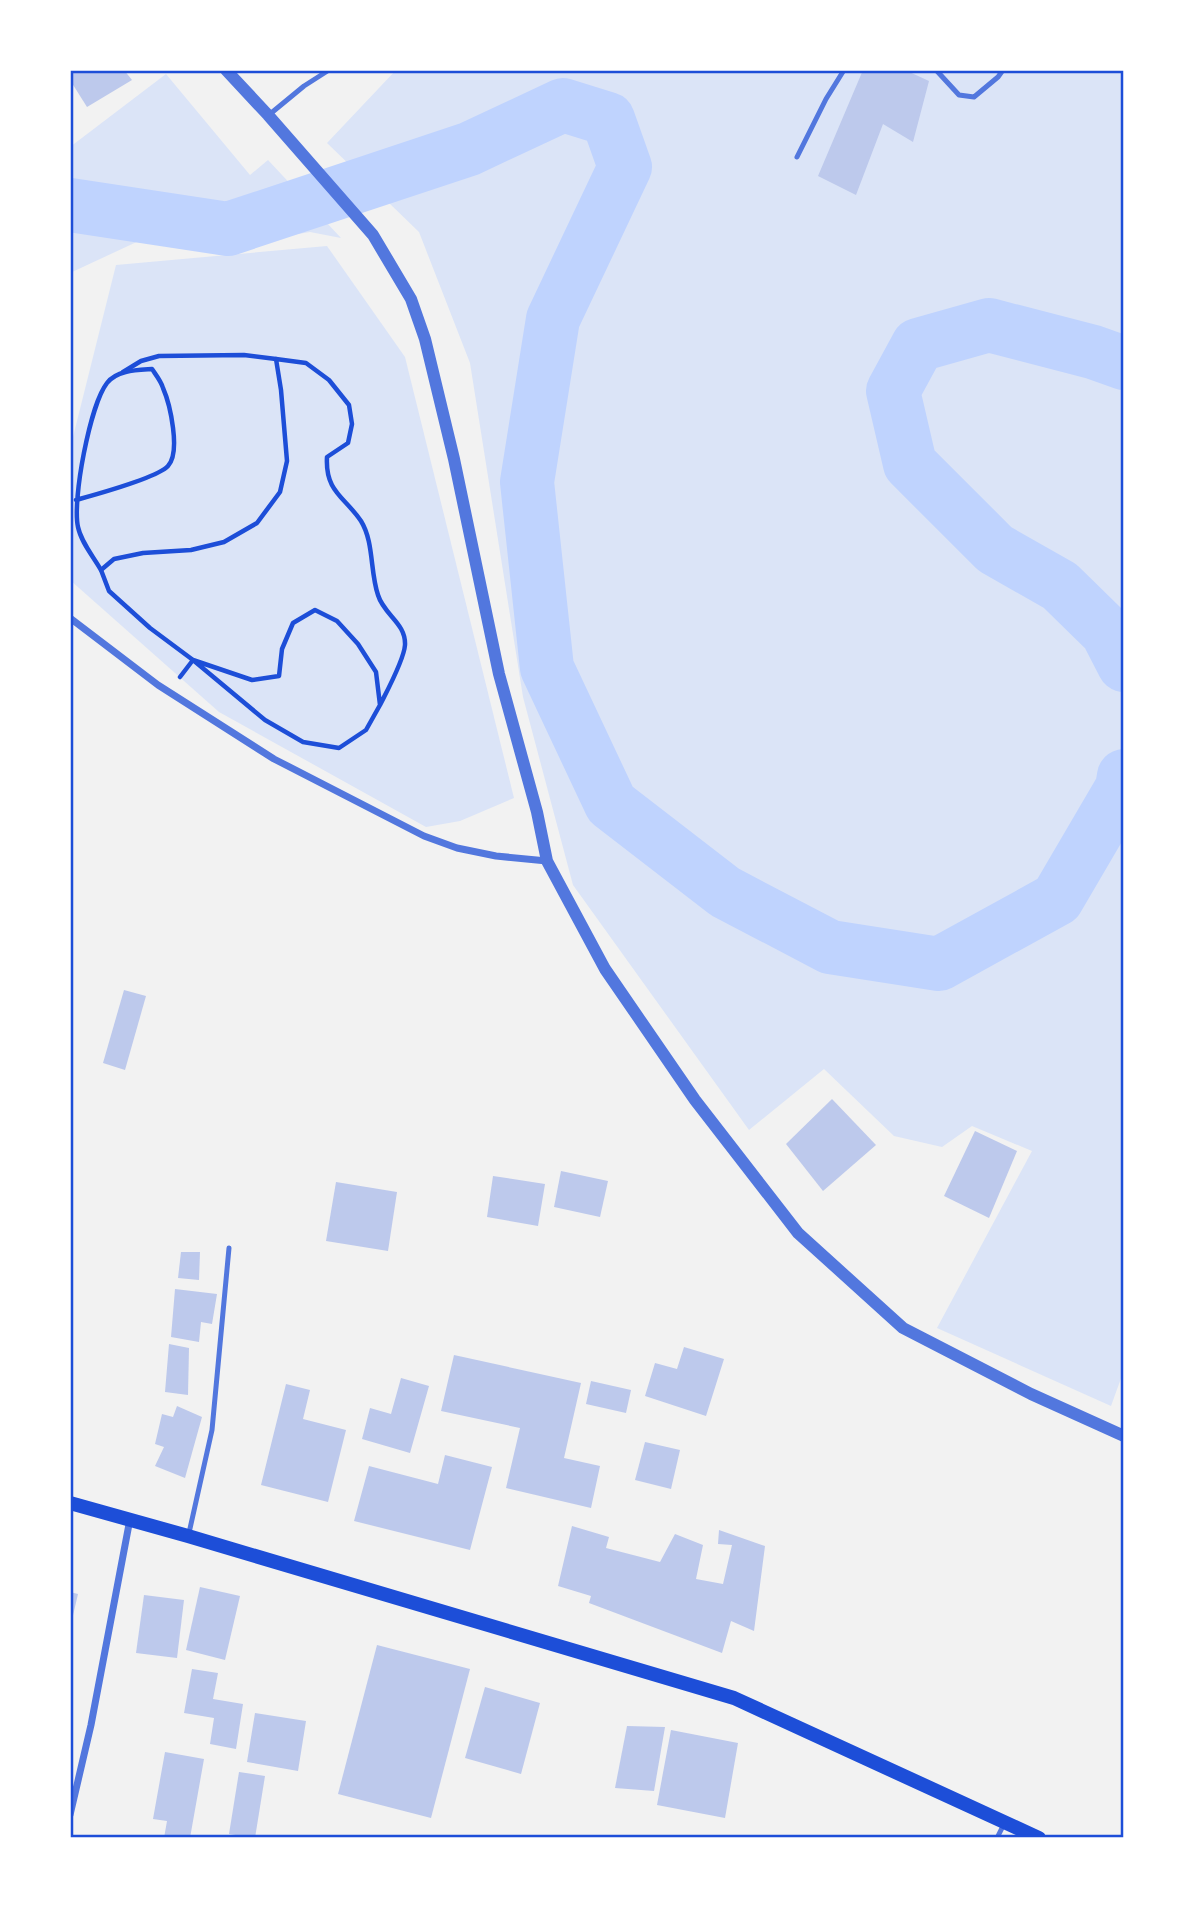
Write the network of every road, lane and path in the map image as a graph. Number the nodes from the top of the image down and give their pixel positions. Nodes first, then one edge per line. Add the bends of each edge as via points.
1 (226, 70) edge
2 (329, 70) edge
3 (844, 70) edge
4 (936, 70) edge
5 (1003, 70) edge
6 (268, 115) junction
7 (797, 157) dead end
8 (276, 359) junction
9 (120, 374) junction
10 (76, 500) junction
11 (101, 570) junction
12 (70, 618) edge
13 (193, 660) junction
14 (380, 705) junction
15 (547, 861) junction
16 (229, 1248) dead end
17 (1124, 1436) edge
18 (70, 1503) edge
19 (130, 1519) junction
20 (188, 1536) junction
21 (70, 1815) edge
22 (1005, 1822) junction
23 (997, 1838) edge
24 (1039, 1838) edge

1 - 6 street
2 - 6 lane
3 - 7 lane
4 - 5 lane via 959,95 974,96
6 - 15 street via 373,235 411,299 425,339 499,674
8 - 9 path via 159,356
8 - 11 path via 287,461 280,492 257,523 224,542 191,550 143,552 114,559
8 - 14 path via 306,363 329,380 349,405 348,443 327,457 326,472 339,497 362,522 378,596 405,632 405,649
9 - 10 path via 107,383 95,408
9 - 10 path via 152,369 169,405 173,454 168,466 153,474
10 - 11 path via 81,538
11 - 13 path via 108,590
12 - 15 street via 158,685 285,765 424,836 496,856
13 - 14 path via 265,720 303,742 339,748 366,730
13 - 14 path via 252,680 279,676 282,649 293,623 315,610 338,621 358,644 376,672
15 - 17 street via 605,969 695,1100 798,1233 903,1328
16 - 20 lane via 212,1430
18 - 19 main road
19 - 20 main road
19 - 21 street
20 - 22 main road via 734,1698
22 - 23 lane
22 - 24 main road

